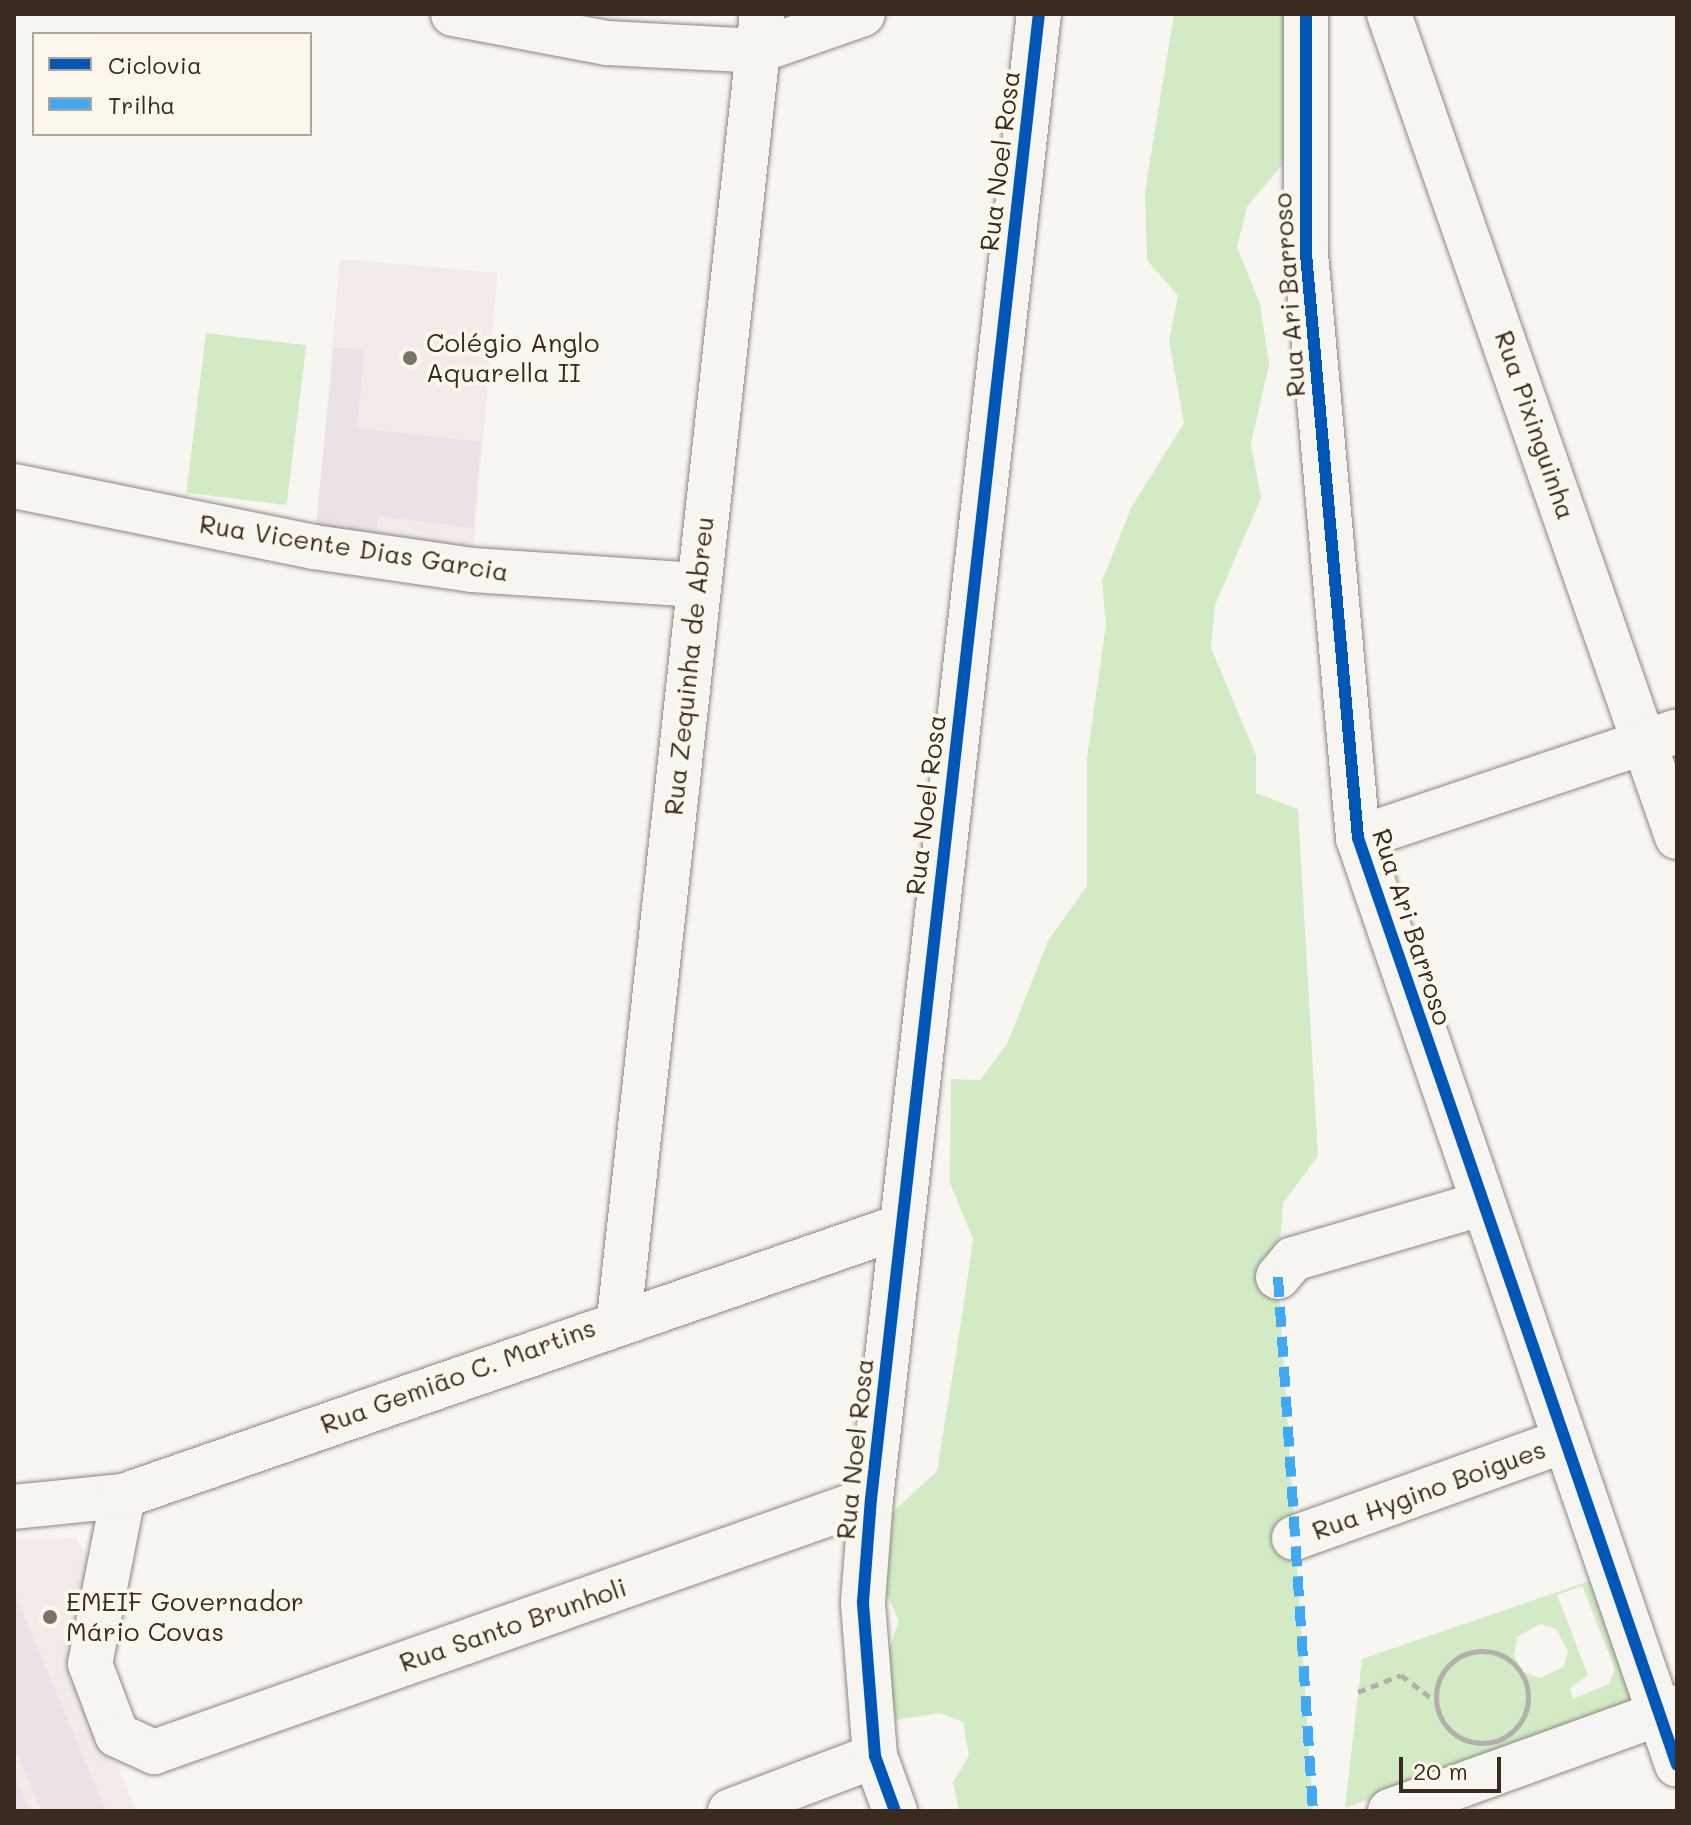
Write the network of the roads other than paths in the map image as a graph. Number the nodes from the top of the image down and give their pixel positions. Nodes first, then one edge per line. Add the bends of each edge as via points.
1 (453, 14) edge
2 (863, 14) edge
3 (1039, 14) edge
4 (1306, 14) edge
5 (1389, 14) edge
6 (760, 32) edge
7 (14, 486) edge
8 (698, 585) junction
9 (1661, 737) edge
10 (1677, 837) edge
11 (1358, 838) junction
12 (1481, 1204) junction
13 (899, 1227) junction
14 (1278, 1277) dead end
15 (619, 1319) junction
16 (1564, 1441) junction
17 (123, 1496) junction
18 (871, 1499) junction
19 (14, 1507) edge
20 (1294, 1538) dead end
21 (1668, 1710) edge
22 (875, 1756) junction
23 (1677, 1765) edge
24 (730, 1811) edge
25 (895, 1811) edge
26 (1390, 1811) edge

1 - 6 street via 607,43
2 - 6 street
3 - 13 street, Rua Noel Rosa
4 - 11 street, Rua Ari Barroso via 1306,254
5 - 9 street, Rua Pixinguinha
6 - 8 street, Rua Zequinha de Abreu
7 - 8 street, Rua Vicente Dias Garcia via 330,550 599,582
8 - 15 street, Rua Zequinha de Abreu
9 - 10 street, Rua Pixinguinha
9 - 11 street
11 - 12 street, Rua Ari Barroso
12 - 14 street via 1293,1259
12 - 16 street, Rua Ari Barroso
13 - 15 street, Rua Gemião C. Martins
13 - 18 street, Rua Noel Rosa
15 - 17 street, Rua Gemião C. Martins
16 - 20 street, Rua Hygino Boigues
16 - 21 street, Rua Ari Barroso
17 - 18 street, Rua Santo Brunholi via 90,1664 117,1735 154,1752
17 - 19 street, Rua Gemião C. Martins
18 - 22 street, Rua Noel Rosa via 863,1602
21 - 23 street, Rua Ari Barroso
21 - 26 street
22 - 24 street
22 - 25 street, Rua Noel Rosa

